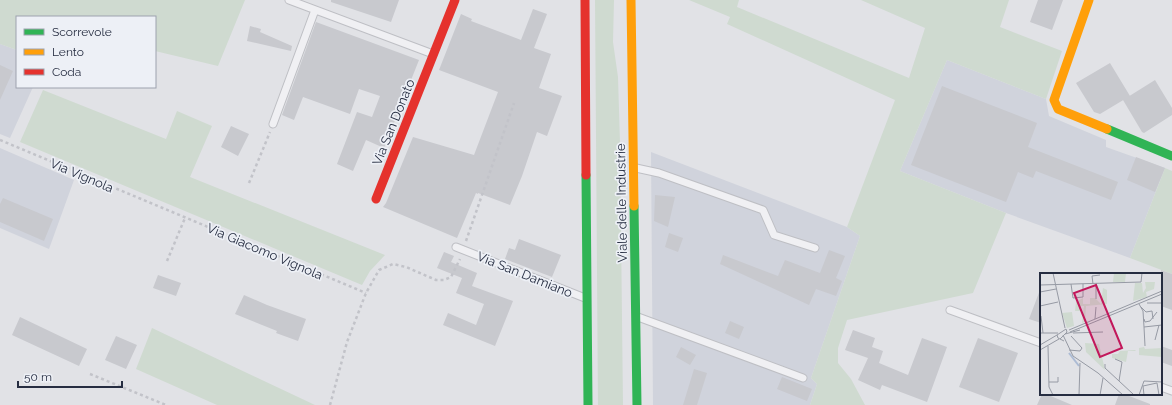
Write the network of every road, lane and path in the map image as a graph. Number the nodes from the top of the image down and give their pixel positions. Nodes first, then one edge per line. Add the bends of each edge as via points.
1 (289, 0) edge
2 (455, 0) edge
3 (585, 0) edge
4 (631, 0) edge
5 (1089, 0) edge
6 (315, 10) junction
7 (576, 39) dead end
8 (433, 54) junction
9 (642, 74) dead end
10 (586, 94) junction
11 (514, 103) dead end
12 (632, 112) junction
13 (273, 124) joint
14 (0, 140) edge
15 (1172, 156) edge
16 (633, 167) junction
17 (249, 183) dead end
18 (376, 199) dead end
19 (164, 210) joint
20 (185, 218) junction
21 (815, 248) dead end
22 (460, 249) junction
23 (167, 261) dead end
24 (366, 293) junction
25 (587, 299) junction
26 (950, 310) dead end
27 (636, 316) junction
28 (1040, 343) edge
29 (90, 374) dead end
30 (803, 378) dead end
31 (1162, 387) edge
32 (1172, 391) edge
33 (166, 405) edge
34 (330, 405) edge
35 (588, 405) edge
36 (637, 405) edge

1 - 6 lane
2 - 8 main road, Via San Donato
3 - 10 main road
4 - 12 main road, Viale delle Industrie
5 - 15 main road via 1054,100 1058,109
6 - 8 lane
6 - 13 lane
7 - 10 main road
8 - 18 main road, Via San Donato
9 - 12 main road
10 - 25 main road
11 - 22 path
12 - 16 main road, Viale delle Industrie
13 - 17 path
14 - 19 path, Via Vignola
16 - 21 lane via 659,173 763,210 774,235
16 - 27 main road, Viale delle Industrie
19 - 20 path, Via Giacomo Vignola
20 - 23 path
20 - 24 path, Via Giacomo Vignola
22 - 24 path, Via San Damiano via 455,270 448,279 436,280 393,264 379,270
22 - 25 lane, Via San Damiano
24 - 34 path, Via San Damiano via 347,342
25 - 35 main road
26 - 28 lane
27 - 30 lane
27 - 36 main road, Viale delle Industrie
29 - 33 path
31 - 32 lane

